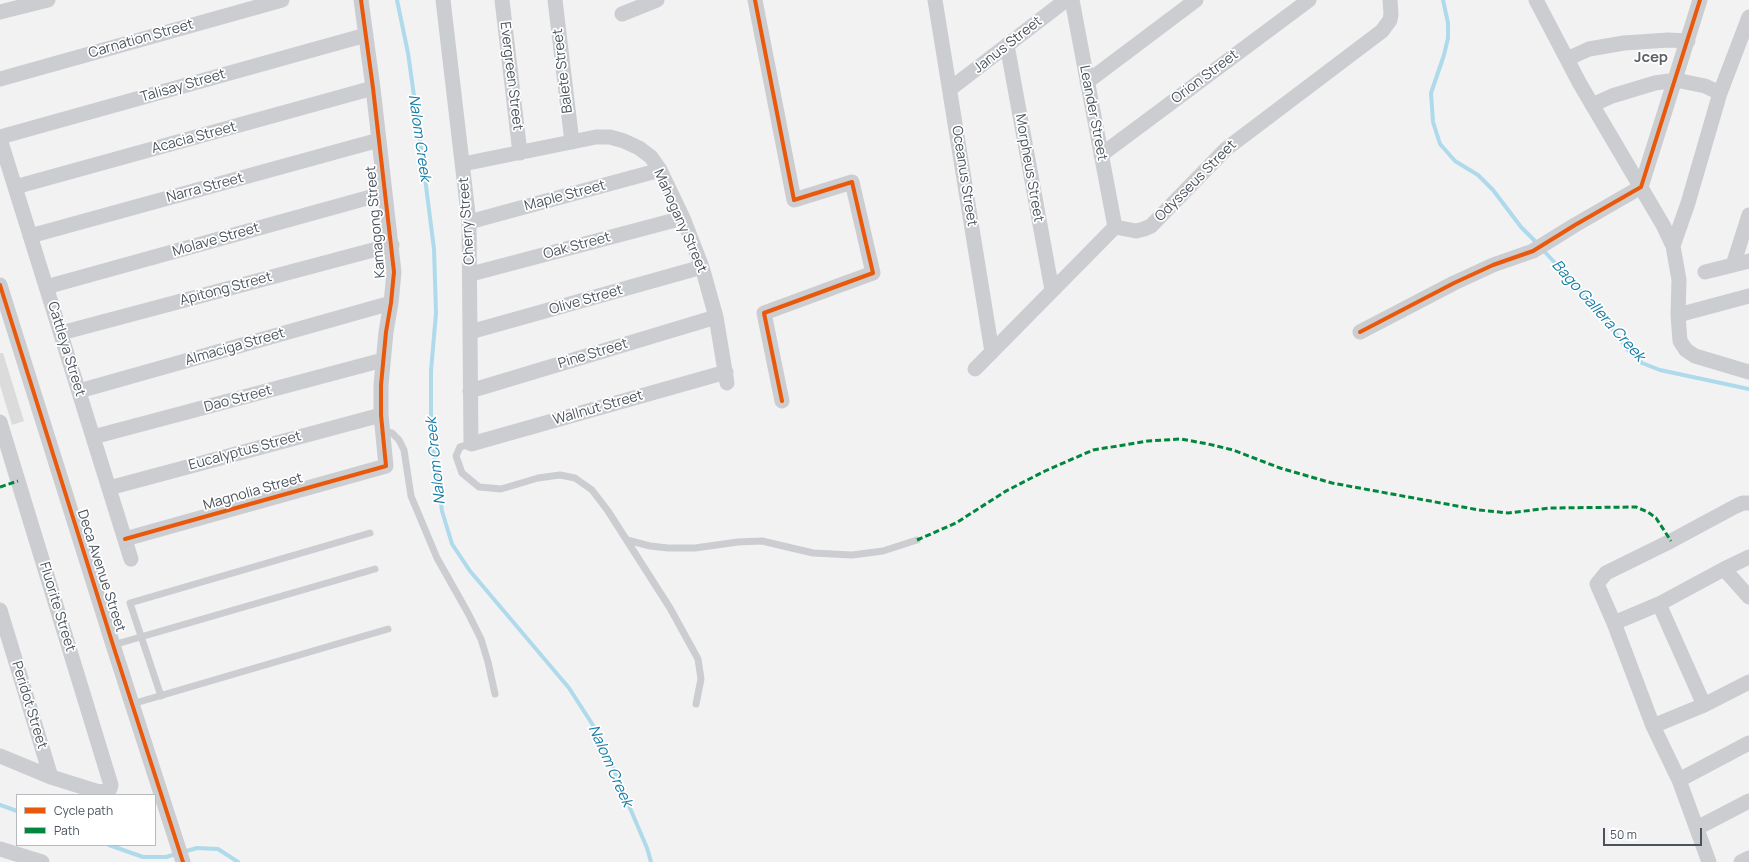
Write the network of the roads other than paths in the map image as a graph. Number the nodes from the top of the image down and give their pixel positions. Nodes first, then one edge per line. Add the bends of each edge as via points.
1 (48, 0) edge
2 (282, 0) edge
3 (361, 0) edge
4 (443, 0) edge
5 (502, 0) edge
6 (555, 0) edge
7 (657, 0) edge
8 (754, 0) edge
9 (935, 0) edge
10 (1066, 0) edge
11 (1072, 0) edge
12 (1196, 0) edge
13 (1309, 0) edge
14 (1390, 0) edge
15 (1536, 0) edge
16 (1700, 0) edge
17 (0, 12) edge
18 (622, 14) dead end
19 (1749, 17) edge
20 (366, 35) junction
21 (1688, 41) junction
22 (1007, 45) junction
23 (1567, 59) junction
24 (0, 79) edge
25 (1676, 80) junction
26 (1087, 82) junction
27 (373, 88) junction
28 (950, 89) junction
29 (1720, 93) junction
30 (1592, 105) junction
31 (0, 138) edge
32 (379, 140) junction
33 (572, 142) junction
34 (520, 153) junction
35 (1101, 155) junction
36 (463, 164) junction
37 (660, 170) junction
38 (15, 187) junction
39 (1641, 187) junction
40 (385, 193) junction
41 (1749, 215) edge
42 (683, 218) junction
43 (469, 222) junction
44 (1115, 227) junction
45 (30, 236) junction
46 (392, 245) junction
47 (1673, 246) junction
48 (1749, 261) edge
49 (1734, 265) junction
50 (702, 267) junction
51 (1705, 272) dead end
52 (471, 274) junction
53 (0, 285) edge
54 (46, 287) junction
55 (1052, 290) junction
56 (1749, 296) edge
57 (391, 303) junction
58 (1678, 315) junction
59 (716, 317) junction
60 (470, 332) junction
61 (1360, 332) dead end
62 (61, 333) junction
63 (992, 352) junction
64 (383, 360) junction
65 (975, 369) dead end
66 (1749, 372) edge
67 (726, 378) joint
68 (79, 391) junction
69 (470, 391) junction
70 (782, 401) dead end
71 (381, 415) junction
72 (0, 422) edge
73 (382, 430) junction
74 (93, 437) junction
75 (471, 444) junction
76 (386, 466) joint
77 (109, 488) junction
78 (1749, 503) edge
79 (370, 533) dead end
80 (125, 539) junction
81 (627, 540) junction
82 (916, 540) dead end
83 (1749, 557) edge
84 (132, 559) dead end
85 (1724, 569) junction
86 (375, 570) dead end
87 (1749, 597) edge
88 (1659, 604) junction
89 (0, 610) edge
90 (1614, 623) junction
91 (388, 629) dead end
92 (142, 637) junction
93 (113, 645) junction
94 (1749, 682) edge
95 (495, 694) dead end
96 (161, 696) junction
97 (132, 704) junction
98 (696, 704) dead end
99 (1704, 705) junction
100 (1653, 726) junction
101 (1749, 743) edge
102 (0, 756) edge
103 (51, 777) junction
104 (1678, 780) junction
105 (1749, 800) edge
106 (1697, 828) junction
107 (0, 849) edge
108 (1749, 858) edge
109 (42, 862) edge
110 (183, 862) edge
111 (1709, 862) edge
112 (1741, 862) edge

1 - 17 street
2 - 24 street, Carnation Street
3 - 20 street, Kamagong Street
4 - 36 street, Cherry Street
5 - 34 street, Evergreen Street
6 - 33 street, Balete Street
7 - 18 street
8 - 70 street via 794,200 852,182 873,273 764,313
9 - 28 street, Oceanus Street
10 - 22 street, Janus Street
11 - 26 street, Leander Street
12 - 26 street
13 - 35 street, Orion Street
14 - 44 street, Odysseus Street via 1392,14 1382,31 1226,149 1151,226 1136,230
15 - 23 street
16 - 21 street
19 - 29 street
20 - 27 street, Kamagong Street
20 - 31 street, Talisay Street
21 - 23 street via 1624,42 1589,50
21 - 25 street
22 - 28 street, Janus Street
22 - 55 street, Morpheus Street
23 - 30 street
25 - 29 street via 1705,86
25 - 30 street via 1654,82
25 - 39 street
26 - 35 street, Leander Street
27 - 32 street, Kamagong Street
27 - 38 street, Acacia Street
28 - 63 street, Oceanus Street
29 - 47 street
30 - 39 street
31 - 38 street, Cattleya Street
32 - 40 street, Kamagong Street
32 - 45 street, Narra Street
33 - 34 street, Mahogany Street
33 - 37 street, Mahogany Street via 596,137 624,141 651,157
34 - 36 street, Mahogany Street
35 - 44 street, Leander Street
36 - 43 street, Cherry Street
37 - 42 street, Mahogany Street
37 - 43 street, Maple Street
38 - 45 street, Cattleya Street
39 - 47 street
39 - 61 street via 1533,252 1493,265 1454,283
40 - 46 street, Kamagong Street
40 - 54 street, Molave Street
41 - 49 street
42 - 50 street, Mahogany Street
42 - 52 street, Oak Street
43 - 52 street, Cherry Street
44 - 55 street
45 - 54 street, Cattleya Street
46 - 57 street, Kamagong Street via 394,272
46 - 62 street, Apitong Street
47 - 58 street via 1679,280
48 - 49 street
49 - 51 street
50 - 59 street, Mahogany Street
50 - 60 street, Olive Street
52 - 60 street, Cherry Street
53 - 93 street, Deca Avenue Street
54 - 62 street, Cattleya Street
55 - 63 street
56 - 58 street
57 - 64 street, Kamagong Street
57 - 68 street, Almaciga Street
58 - 66 street via 1680,341 1686,350 1695,356
59 - 67 street, Mahogany Street
59 - 69 street, Pine Street
60 - 69 street, Cherry Street
62 - 68 street, Cattleya Street
63 - 65 street
64 - 71 street, Kamagong Street
64 - 74 street, Dao Street
67 - 75 street, Wallnut Street
68 - 74 street, Cattleya Street
69 - 75 street, Cherry Street
71 - 73 street, Kamagong Street
71 - 77 street, Eucalyptus Street
72 - 103 street, Fluorite Street via 111,784 107,791 99,792
73 - 76 street, Kamagong Street
73 - 95 lane via 392,433 404,450 411,496 437,558 481,639
74 - 77 street, Cattleya Street
75 - 81 lane via 460,447 456,456 462,473 478,487 501,489 538,478 560,475 575,478 592,490
76 - 80 street, Magnolia Street
77 - 80 street, Cattleya Street
78 - 90 street via 1736,506 1602,576 1597,584
79 - 92 lane via 130,603
80 - 84 street, Cattleya Street
81 - 82 lane via 668,548 695,548 762,541 813,553 852,555 883,551
81 - 98 lane via 670,608 698,659 701,679
83 - 85 street
85 - 87 street
85 - 88 street
86 - 92 lane
88 - 90 street
88 - 99 street
89 - 103 street, Peridot Street
90 - 100 street
91 - 96 lane
92 - 93 lane
92 - 96 lane
93 - 97 street, Deca Avenue Street
94 - 99 street
96 - 97 lane
97 - 110 street, Deca Avenue Street
99 - 100 street
100 - 104 street
101 - 104 street
102 - 103 street
104 - 106 street
105 - 106 street
106 - 111 street
107 - 109 street
108 - 112 street

